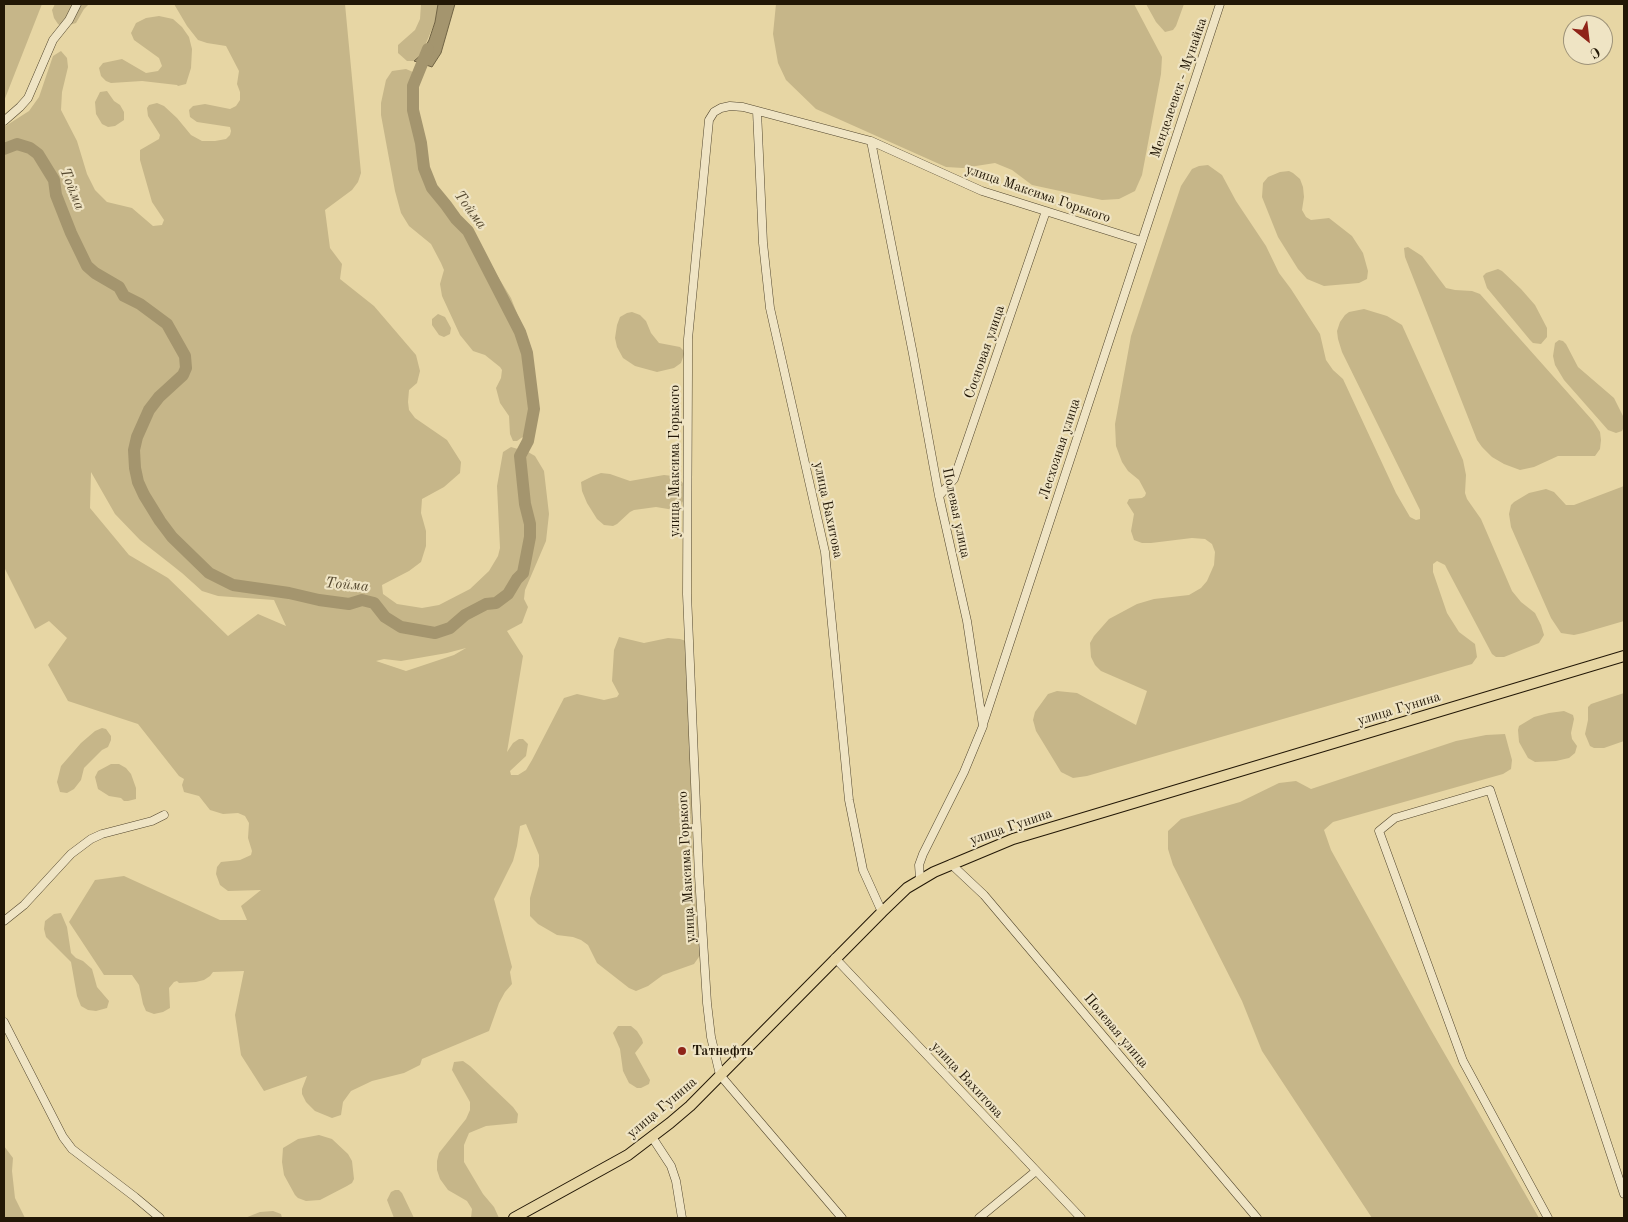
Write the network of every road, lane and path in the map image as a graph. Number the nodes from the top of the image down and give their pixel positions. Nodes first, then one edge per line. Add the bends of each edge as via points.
1 (77, 4) edge
2 (1220, 4) edge
3 (758, 111) junction
4 (4, 121) edge
5 (871, 141) junction
6 (1161, 180) joint
7 (1046, 211) junction
8 (1141, 241) junction
9 (939, 496) junction
10 (1624, 656) edge
11 (983, 726) junction
12 (164, 815) dead end
13 (951, 864) junction
14 (920, 880) junction
15 (882, 912) junction
16 (4, 921) edge
17 (835, 958) junction
18 (4, 1022) edge
19 (720, 1075) junction
20 (652, 1137) junction
21 (1036, 1171) junction
22 (1624, 1194) edge
23 (160, 1218) edge
24 (514, 1218) edge
25 (682, 1218) edge
26 (842, 1218) edge
27 (979, 1218) edge
28 (1081, 1218) edge
29 (1257, 1218) edge
30 (1548, 1218) edge

1 - 4 street via 53,40 28,98
2 - 6 street, Менделеевск - Мунайка
3 - 5 street, улица Максима Горького
3 - 15 street, улица Вахитова via 763,243 770,308 826,552 849,800 863,870
3 - 19 street, улица Максима Горького via 725,106 714,112 707,125 688,339 687,594 698,876 707,1003
5 - 7 street, улица Максима Горького via 982,190
5 - 9 street, Полевая улица
6 - 8 street, Лесхозная улица
7 - 8 street, улица Максима Горького
7 - 9 street, Сосновая улица via 954,479
8 - 11 street, Лесхозная улица
9 - 11 street, Полевая улица via 967,621
10 - 13 main road, улица Гунина via 1013,839
11 - 14 street via 923,854 919,865
12 - 16 street via 91,839 71,854
13 - 14 main road, улица Гунина
13 - 29 street, Полевая улица via 990,902
14 - 15 main road, улица Гунина
15 - 17 main road, улица Гунина
17 - 19 main road, улица Гунина
17 - 21 street, улица Вахитова
18 - 23 street via 72,1149
19 - 20 main road, улица Гунина via 690,1106
19 - 26 street, улица Максима Горького
20 - 24 main road, улица Гунина via 599,1172
20 - 25 street via 671,1166
21 - 27 street
21 - 28 street, улица Вахитова
22 - 30 street via 1490,790 1395,818 1379,831 1463,1061

